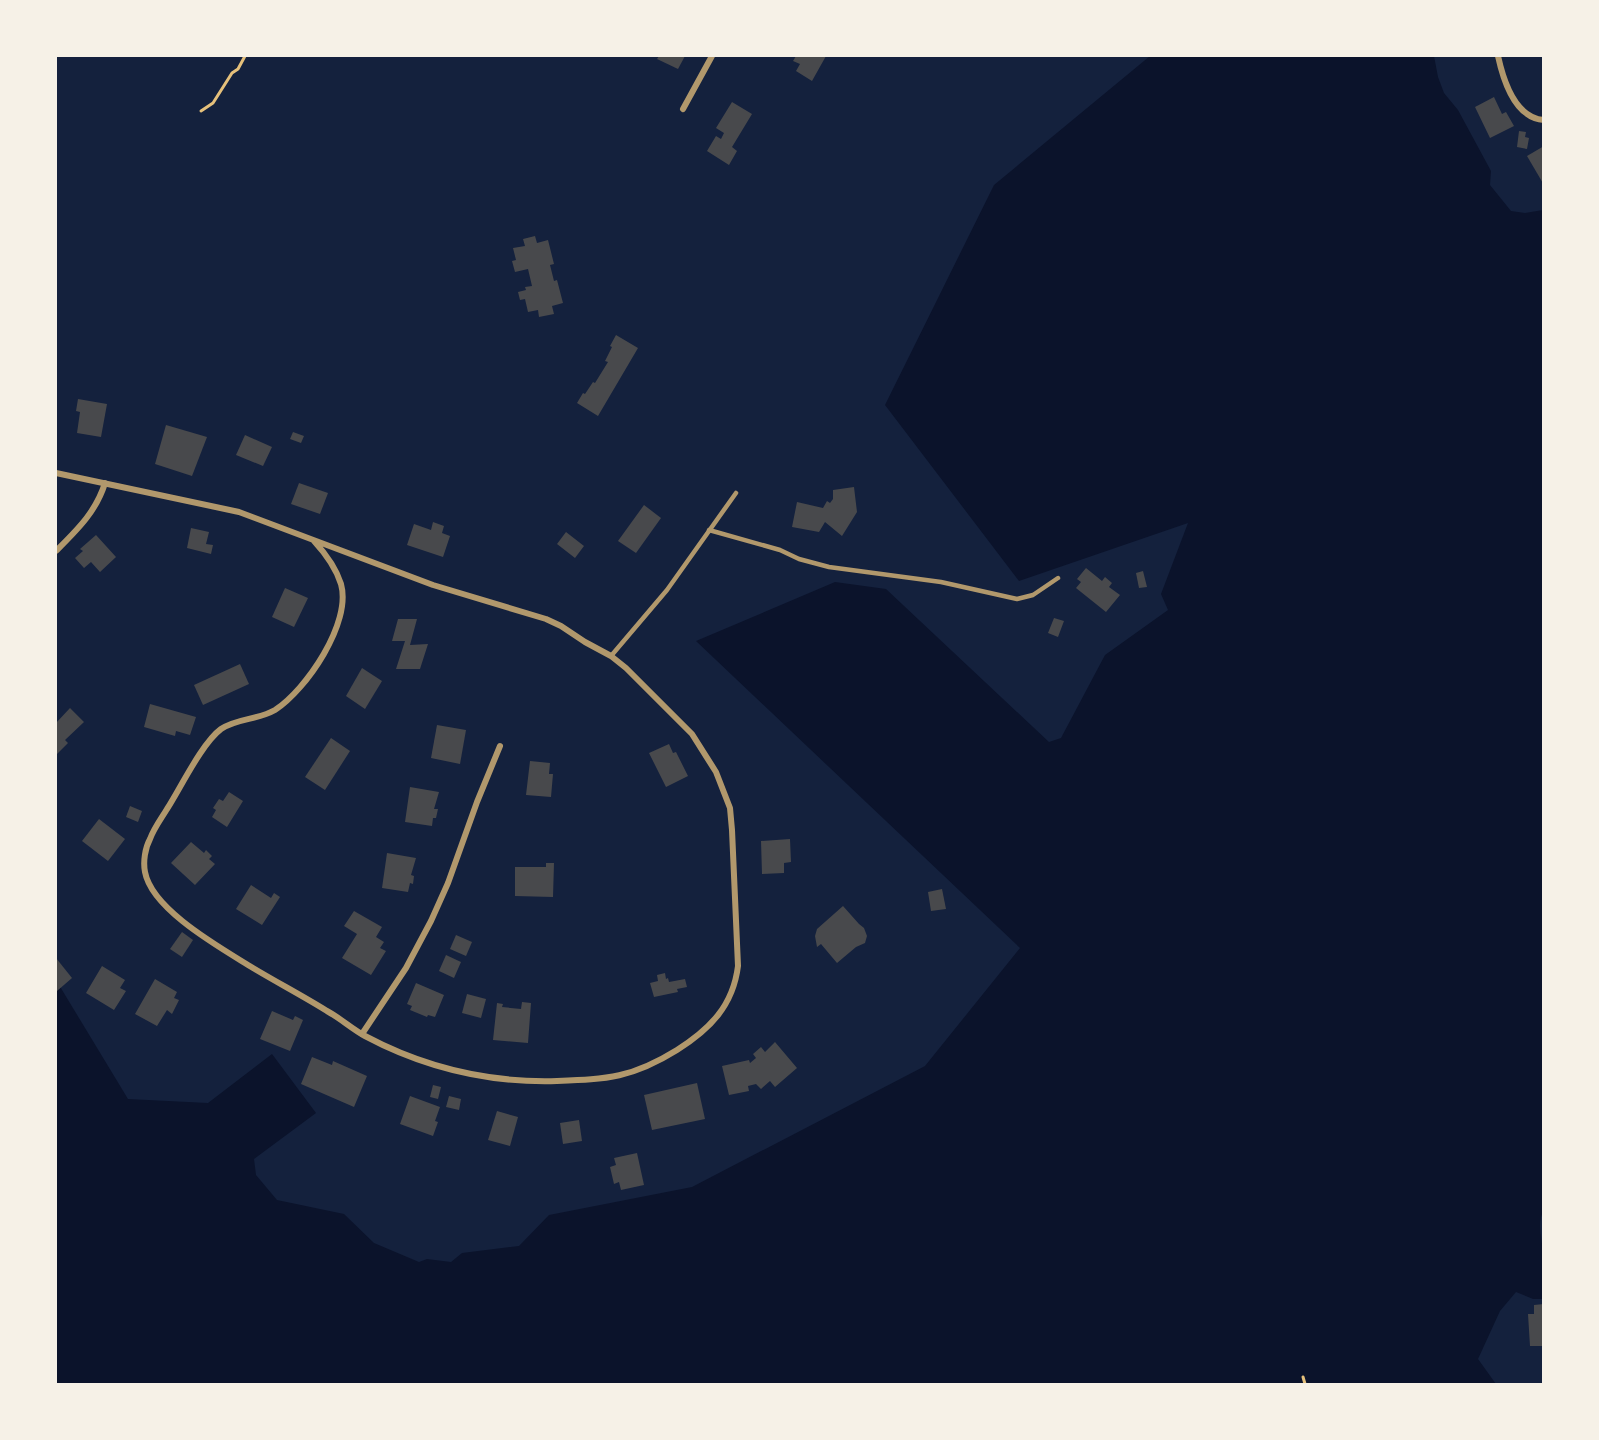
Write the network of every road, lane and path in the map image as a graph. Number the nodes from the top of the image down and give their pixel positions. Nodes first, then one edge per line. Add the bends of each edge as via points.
1 (245, 56) edge
2 (712, 56) edge
3 (1498, 56) edge
4 (683, 109) dead end
5 (201, 111) dead end
6 (1544, 120) edge
7 (56, 472) edge
8 (105, 483) junction
9 (736, 493) dead end
10 (709, 530) junction
11 (314, 541) junction
12 (56, 550) edge
13 (1058, 578) dead end
14 (611, 656) junction
15 (500, 746) dead end
16 (362, 1034) junction
17 (1303, 1377) dead end
18 (1305, 1384) edge

1 - 5 path via 213,103
2 - 4 street
3 - 6 street via 1517,105 1530,116
7 - 8 street
8 - 11 street via 239,512
8 - 12 street via 84,524
9 - 10 lane
10 - 13 lane via 829,567 941,582 1017,599 1033,595
10 - 14 lane via 667,590
11 - 14 street via 433,585 546,619
11 - 16 street via 326,555 342,593 340,614 324,653 298,692 276,709 221,729 211,740 153,830 144,871 159,901 178,918
14 - 16 street via 692,734 716,772 730,808 738,966 727,1002 693,1039 617,1078 535,1082 477,1076 416,1059
15 - 16 street via 431,921 406,968
17 - 18 path

